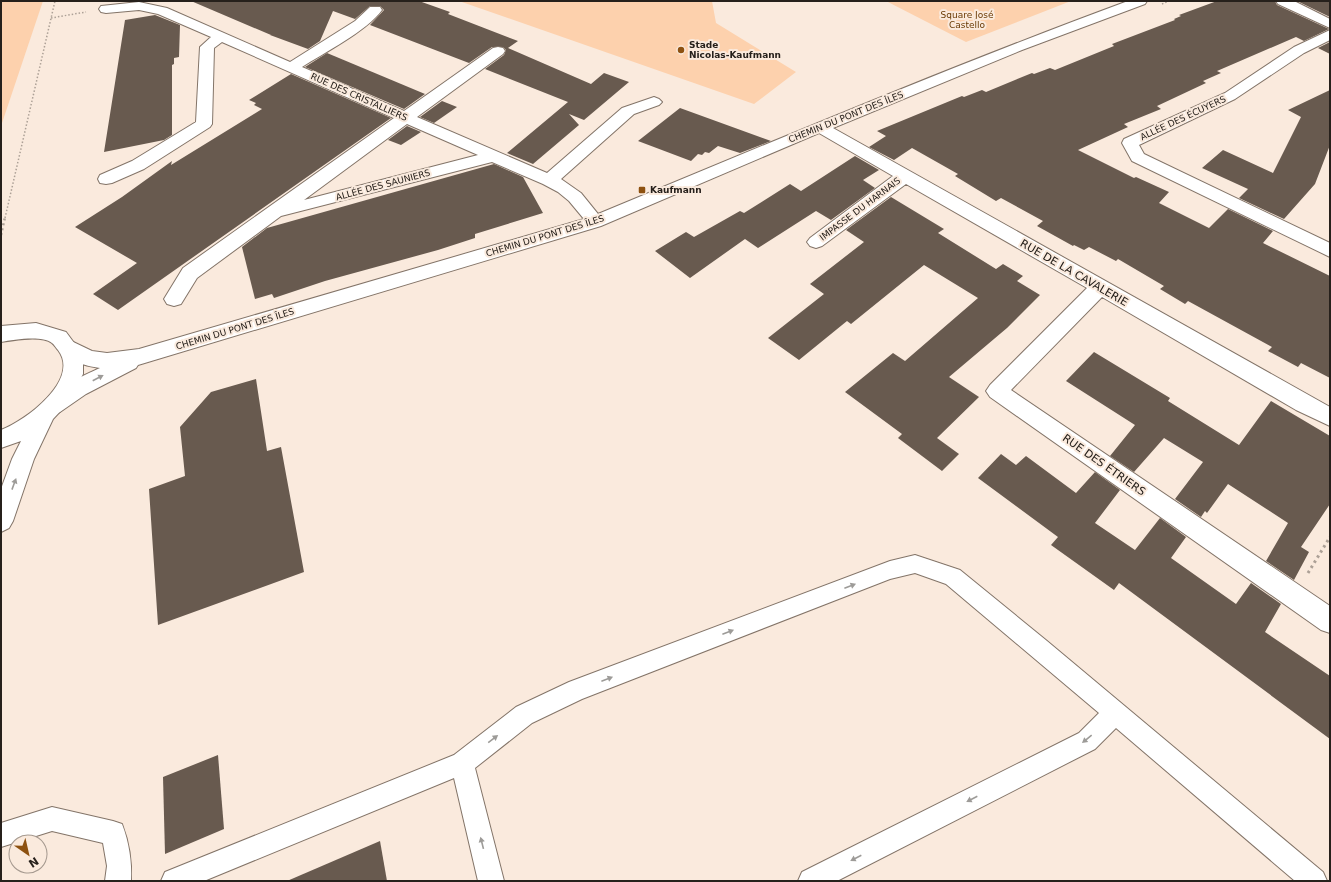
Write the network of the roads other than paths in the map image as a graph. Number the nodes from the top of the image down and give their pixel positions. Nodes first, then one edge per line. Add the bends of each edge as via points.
1 (1140, 1) edge
2 (1282, 1) edge
3 (176, 4) dead end
4 (106, 9) road end
5 (375, 10) dead end
6 (162, 11) junction
7 (1330, 24) edge
8 (1330, 34) edge
9 (220, 37) junction
10 (498, 51) dead end
11 (292, 67) junction
12 (654, 102) dead end
13 (405, 117) junction
14 (820, 127) junction
15 (494, 156) junction
16 (904, 176) junction
17 (106, 179) dead end
18 (549, 180) junction
19 (271, 214) junction
20 (595, 222) junction
21 (816, 242) dead end
22 (1330, 251) edge
23 (1100, 288) junction
24 (174, 300) dead end
25 (1, 334) edge
26 (67, 347) junction
27 (139, 357) junction
28 (48, 410) junction
29 (1330, 417) edge
30 (1, 439) edge
31 (1, 521) edge
32 (1330, 621) edge
33 (1114, 712) junction
34 (462, 763) junction
35 (1, 835) edge
36 (118, 881) edge
37 (174, 881) edge
38 (491, 881) edge
39 (811, 881) edge
40 (1314, 881) edge

1 - 14 street, CHEMIN DU PONT DES ÎLES via 1017,47
2 - 7 street
3 - 6 street
4 - 6 street, RUE DES CRISTALLIERS via 139,6
5 - 11 street via 360,24
6 - 9 street, RUE DES CRISTALLIERS
8 - 22 street, ALLÉE DES ÉCUYERS via 1299,50 1230,96 1130,143 1138,157
9 - 11 street, RUE DES CRISTALLIERS
9 - 17 street via 207,48 204,124 138,164
10 - 13 street, ALLÉE DES SAUNIERS
11 - 13 street, RUE DES CRISTALLIERS
12 - 18 street via 628,111
13 - 15 street, RUE DES CRISTALLIERS
13 - 19 street, ALLÉE DES SAUNIERS
14 - 16 street, RUE DE LA CAVALERIE
14 - 20 street, CHEMIN DU PONT DES ÎLES
15 - 18 street, RUE DES CRISTALLIERS
15 - 19 street, ALLÉE DES SAUNIERS
16 - 21 street, IMPASSE DU HARNAIS
16 - 23 street, RUE DE LA CAVALERIE
18 - 20 street, RUE DES CRISTALLIERS via 567,189
19 - 24 street, ALLÉE DES SAUNIERS via 190,273
20 - 27 street, CHEMIN DU PONT DES ÎLES
23 - 29 street, RUE DE LA CAVALERIE
23 - 32 street, RUE DES ÉTRIERS via 997,391
25 - 26 street, CHEMIN DU PONT DES ÎLES via 36,331 59,337
26 - 27 street, CHEMIN DU PONT DES ÎLES via 88,358 107,361
26 - 28 street via 73,355 73,374 62,396
28 -> 27 street, CHEMIN DU PONT DES ÎLES via 79,388
28 - 30 street via 17,433
31 -> 28 street via 23,459
34 -> 33 lane via 524,715 577,690 890,570 915,564 953,578
33 -> 39 lane via 1087,741
33 - 40 lane
34 - 37 lane
38 -> 34 lane
35 - 36 lane via 52,819 113,833 119,866

